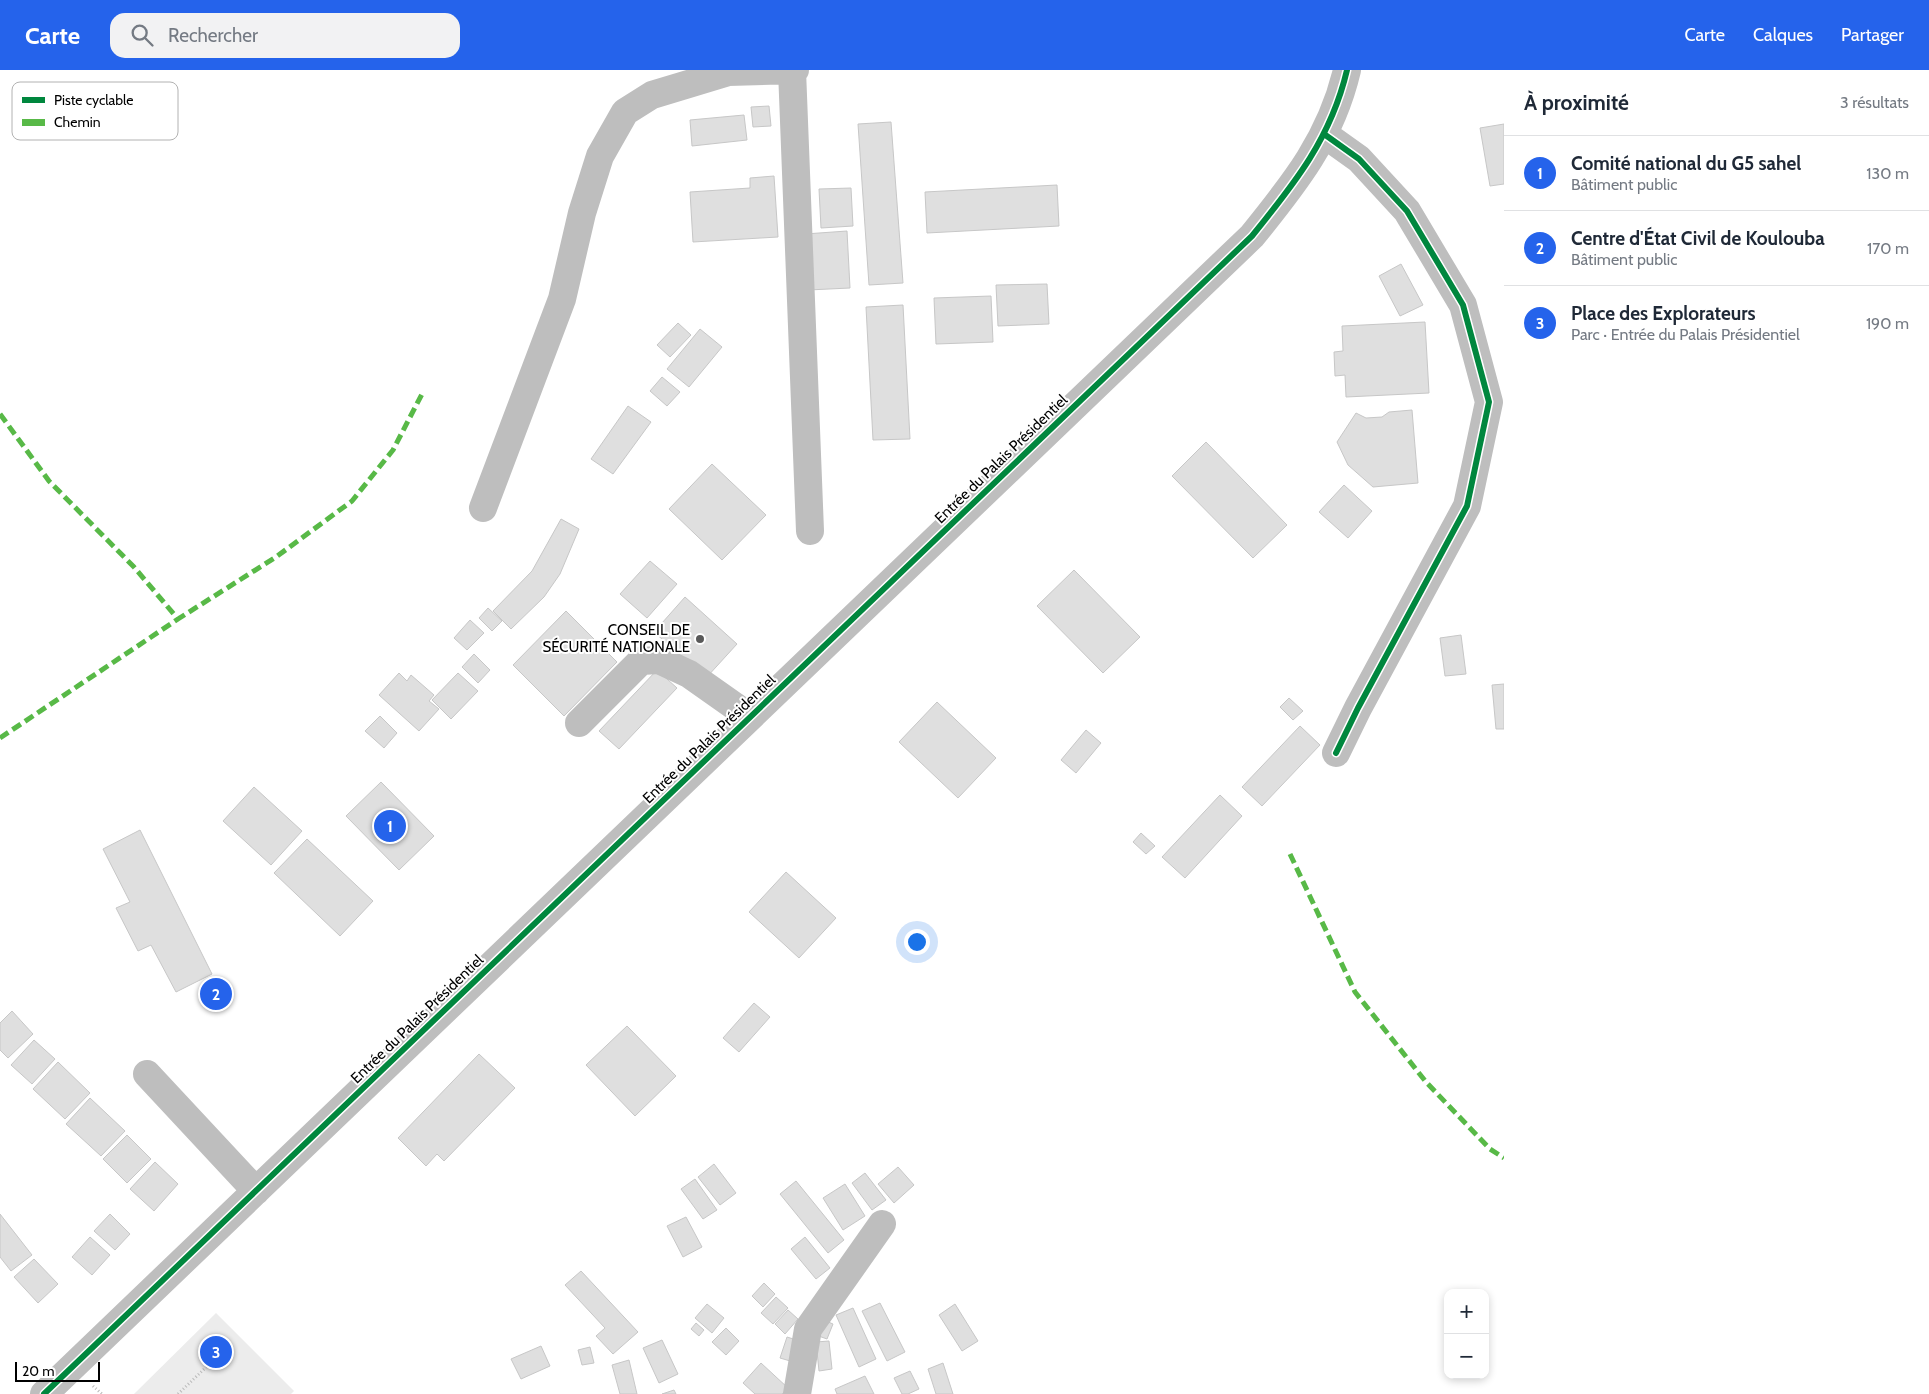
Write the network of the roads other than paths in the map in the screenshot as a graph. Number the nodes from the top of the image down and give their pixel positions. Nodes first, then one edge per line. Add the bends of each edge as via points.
1 (793, 70) edge
2 (1348, 70) edge
3 (728, 71) edge
4 (1324, 134) junction
5 (483, 508) dead end
6 (810, 531) dead end
7 (750, 717) junction
8 (579, 723) dead end
9 (1336, 753) dead end
10 (147, 1074) dead end
11 (256, 1191) junction
12 (882, 1224) dead end
13 (44, 1394) edge
14 (797, 1394) edge

1 - 3 street
1 - 6 street
2 - 4 street, Entrée du Palais Présidentiel via 1342,95
3 - 5 street via 652,95 626,112 600,156 582,213 562,299
4 - 7 street, Entrée du Palais Présidentiel via 1294,184 1252,236
4 - 9 street via 1359,159 1408,211 1463,305 1489,402 1467,506
7 - 8 street via 690,674 659,660 641,661
7 - 11 street, Entrée du Palais Présidentiel
10 - 11 street
11 - 13 street, Entrée du Palais Présidentiel
12 - 14 street via 808,1329

